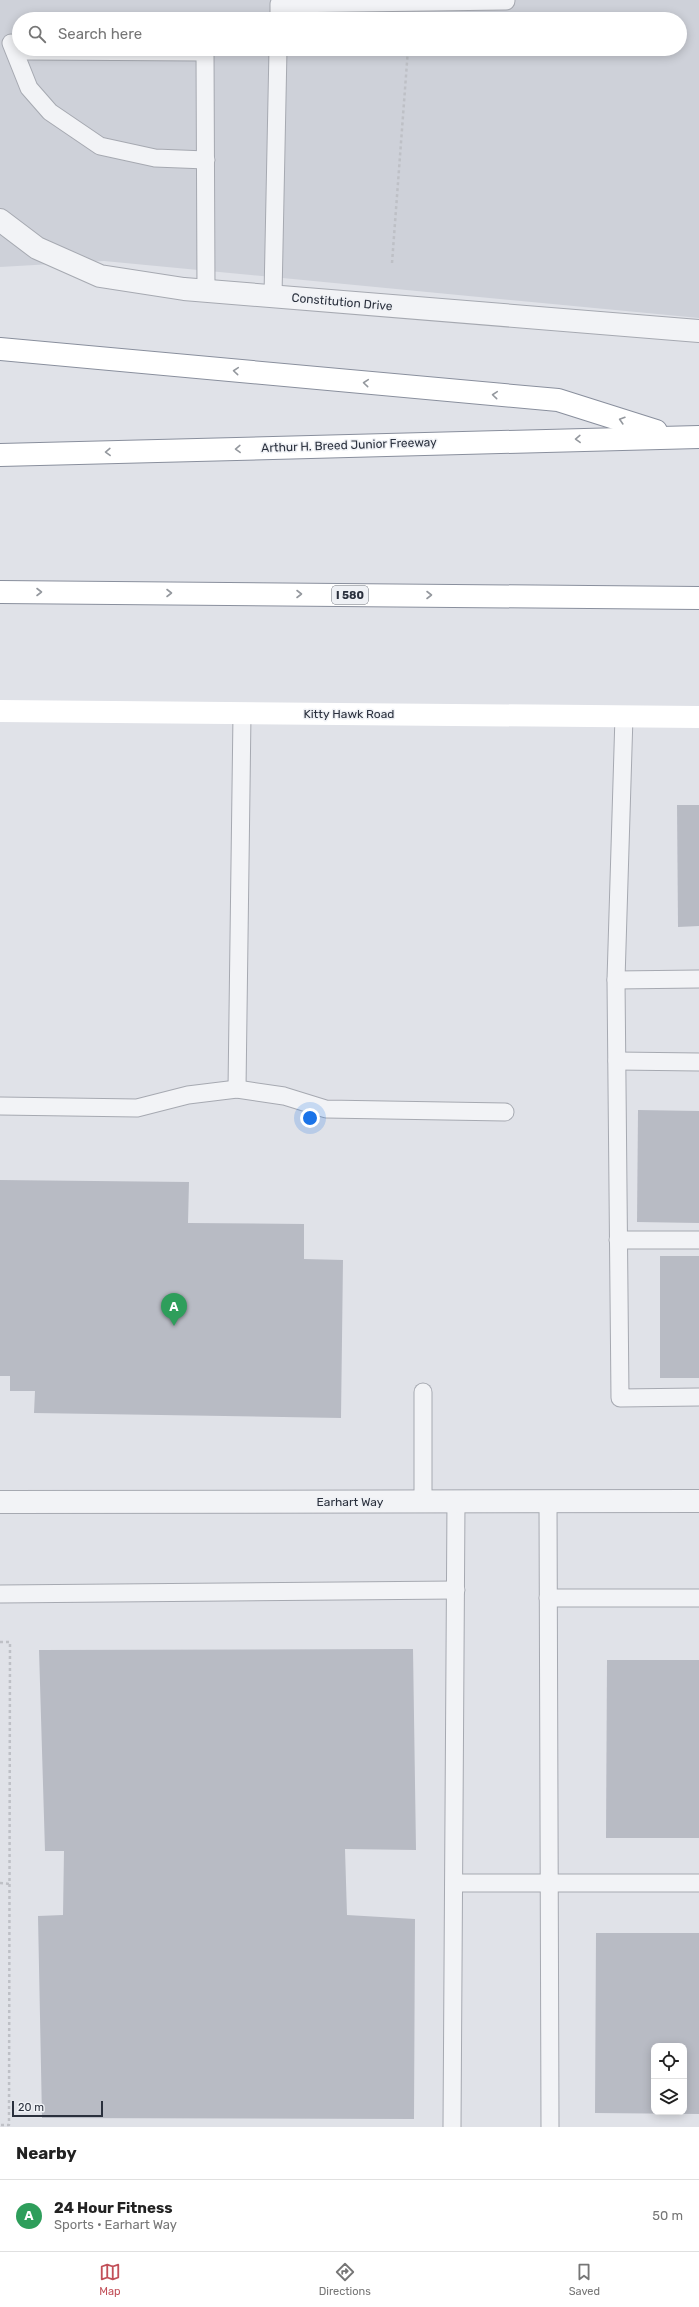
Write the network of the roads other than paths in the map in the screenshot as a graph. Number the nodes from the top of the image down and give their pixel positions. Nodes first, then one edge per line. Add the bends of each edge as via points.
1 (506, 1) edge
2 (279, 12) edge
3 (17, 56) edge
4 (205, 56) edge
5 (278, 56) edge
6 (206, 160) junction
7 (0, 220) edge
8 (206, 290) junction
9 (273, 296) junction
10 (699, 331) edge
11 (0, 349) edge
12 (672, 436) junction
13 (699, 437) edge
14 (0, 455) edge
15 (0, 592) edge
16 (699, 598) edge
17 (0, 711) edge
18 (242, 714) junction
19 (624, 716) junction
20 (699, 717) edge
21 (699, 979) edge
22 (616, 980) junction
23 (617, 1061) junction
24 (699, 1062) edge
25 (237, 1090) junction
26 (0, 1106) edge
27 (505, 1112) dead end
28 (618, 1240) junction
29 (699, 1240) edge
30 (423, 1392) dead end
31 (699, 1397) edge
32 (456, 1501) junction
33 (548, 1501) junction
34 (699, 1501) edge
35 (0, 1502) edge
36 (423, 1502) junction
37 (456, 1590) junction
38 (0, 1594) edge
39 (548, 1598) junction
40 (699, 1598) edge
41 (549, 1882) junction
42 (454, 1883) junction
43 (699, 1883) edge
44 (452, 2127) edge
45 (550, 2127) edge

1 - 2 lane via 279,4
3 - 6 lane via 29,88 50,112 100,146 155,158
4 - 6 lane
5 - 9 lane
6 - 8 lane
7 - 8 street, Constitution Drive via 37,248 100,276
8 - 9 street, Constitution Drive
9 - 10 street, Constitution Drive
12 -> 11 main road via 558,400
12 - 13 main road, Arthur H. Breed Junior Freeway
12 -> 14 main road, Arthur H. Breed Junior Freeway
15 -> 16 main road, I 580
17 - 18 main road, Kitty Hawk Road
18 - 19 main road, Kitty Hawk Road
18 - 25 lane
19 - 20 main road, Kitty Hawk Road
19 - 22 lane
21 - 22 lane
22 - 23 lane
23 - 24 lane
23 - 28 lane
25 - 26 lane via 188,1095 137,1108
25 - 27 lane via 284,1096 326,1109
28 - 29 lane
28 - 31 lane via 620,1398
30 - 36 lane
32 - 33 street, Earhart Way
32 - 36 street, Earhart Way
32 - 37 lane
33 - 34 street, Earhart Way
33 - 39 lane
35 - 36 street, Earhart Way
37 - 38 lane
37 - 42 lane
39 - 40 lane
39 - 41 lane
41 - 42 lane
41 - 43 lane
41 - 45 lane
42 - 44 lane

